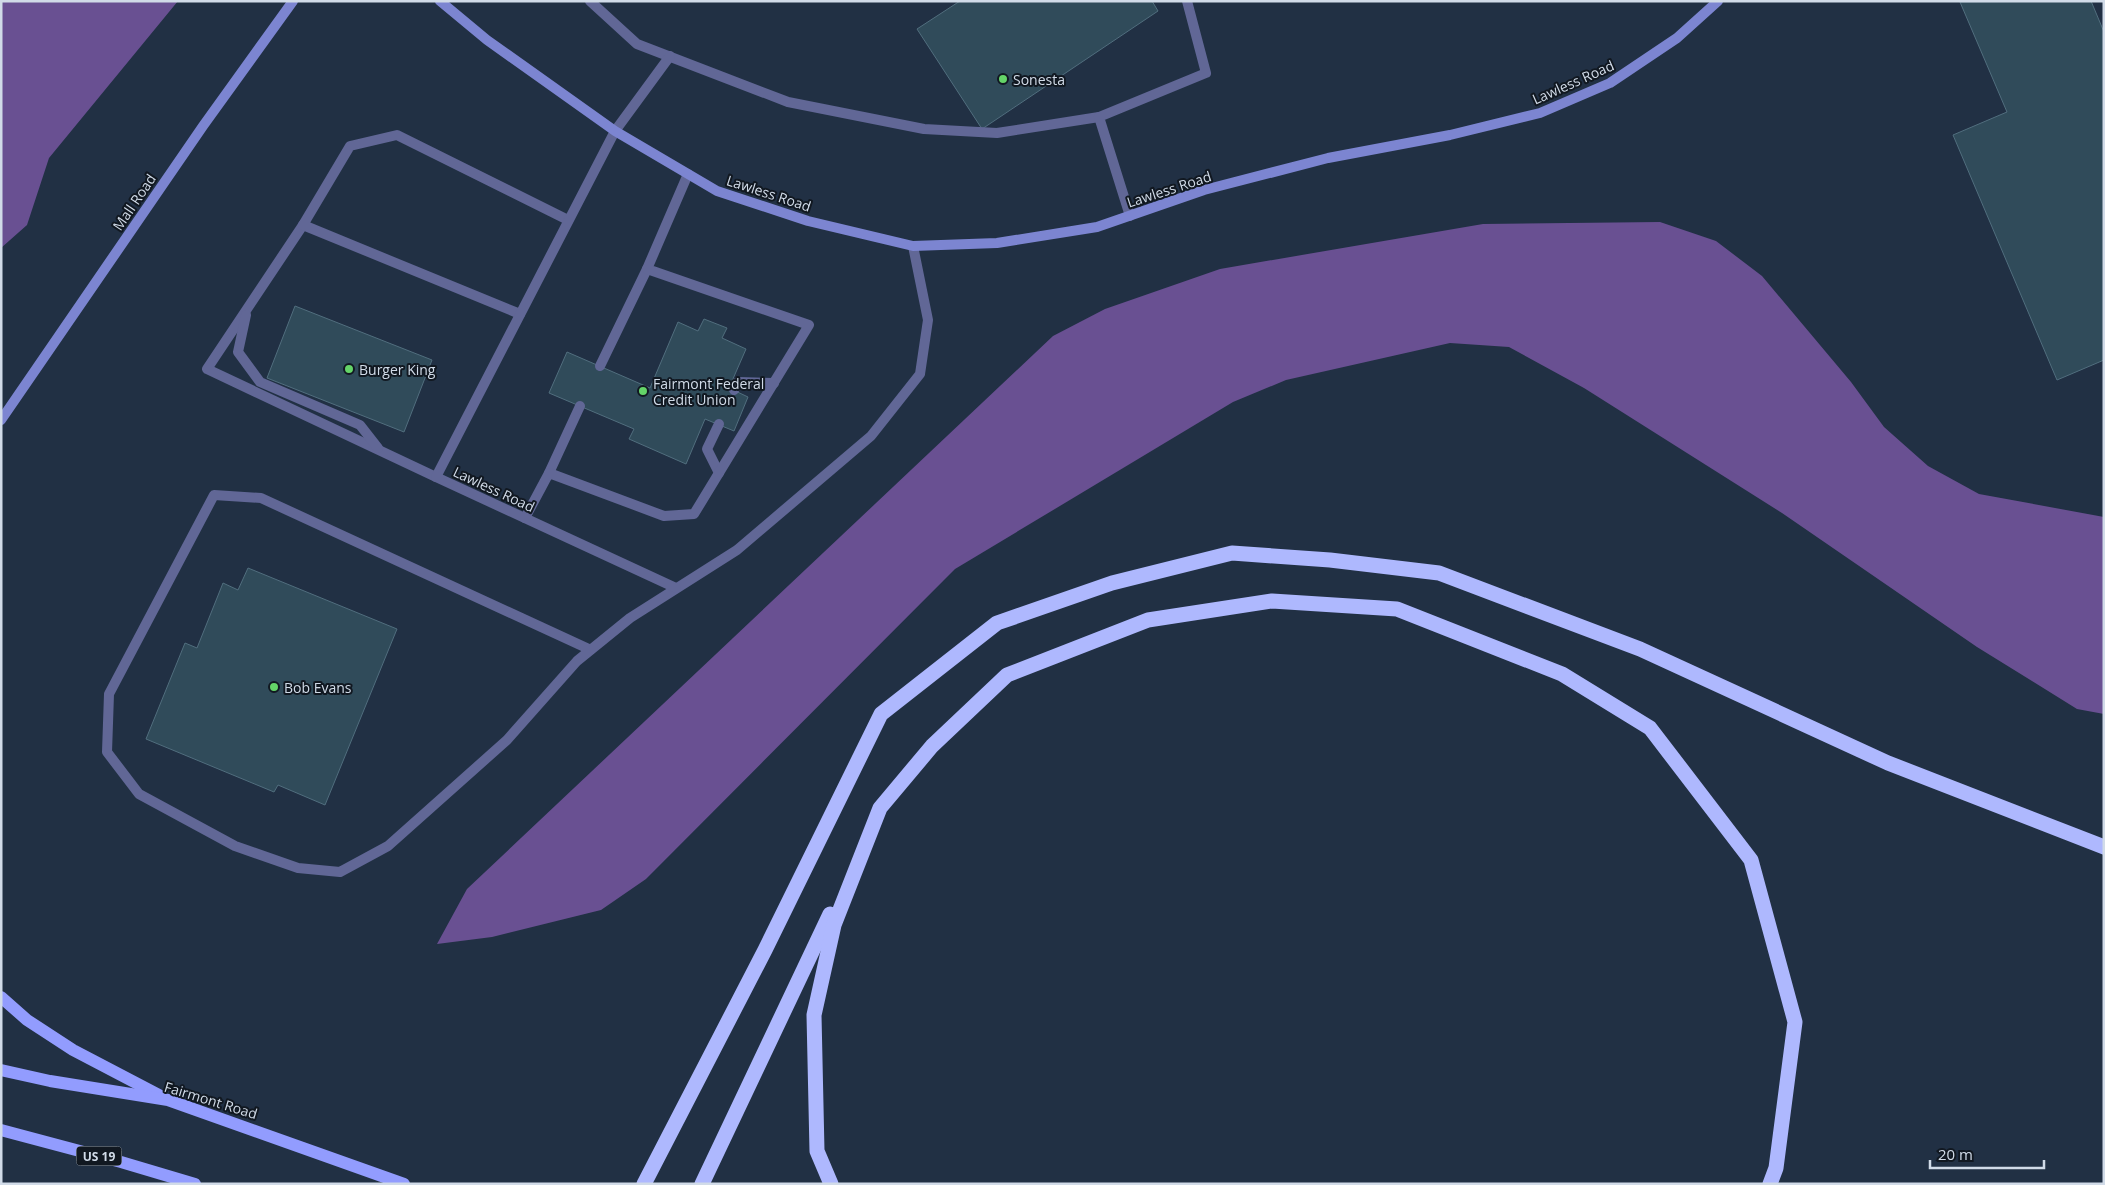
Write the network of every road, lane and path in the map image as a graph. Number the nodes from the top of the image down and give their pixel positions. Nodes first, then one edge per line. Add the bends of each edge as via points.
1 (293, 1) edge
2 (440, 1) edge
3 (590, 1) edge
4 (1187, 1) edge
5 (1718, 1) edge
6 (670, 56) junction
7 (1099, 117) junction
8 (615, 131) junction
9 (688, 174) junction
10 (1130, 216) junction
11 (568, 220) junction
12 (303, 225) junction
13 (913, 246) junction
14 (647, 269) junction
15 (247, 309) junction
16 (520, 314) junction
17 (600, 366) dead end
18 (774, 383) junction
19 (734, 390) dead end
20 (580, 406) dead end
21 (1, 420) edge
22 (719, 424) dead end
23 (381, 451) junction
24 (719, 472) junction
25 (549, 473) junction
26 (436, 477) junction
27 (525, 518) junction
28 (676, 588) junction
29 (591, 650) junction
30 (880, 808) junction
31 (2104, 847) edge
32 (1, 997) edge
33 (1, 1070) edge
34 (168, 1100) junction
35 (1, 1130) edge
36 (195, 1184) edge
37 (404, 1184) edge
38 (644, 1184) edge
39 (702, 1184) edge
40 (831, 1184) edge
41 (1770, 1184) edge

1 - 21 street, Mall Road
2 - 8 street, Lawless Road via 487,40
3 - 6 street via 638,44
4 - 7 street via 1206,73
5 - 10 street, Lawless Road via 1677,38 1610,83 1540,113 1450,135 1328,158 1204,190
6 - 7 street via 788,102 924,129 997,133
6 - 8 street
7 - 10 street
8 - 9 street, Lawless Road
8 - 11 street, Lawless Road
9 - 13 street, Lawless Road via 717,191 808,221
9 - 14 street
10 - 13 street, Lawless Road via 1097,228 996,243
11 - 12 street via 397,135 350,146
11 - 16 street, Lawless Road
12 - 15 street
12 - 16 street
13 - 28 street via 928,320 920,374 871,436 737,550
14 - 17 street
14 - 18 street via 808,325
15 - 23 street via 238,352 260,382 360,426
15 - 23 street via 207,369
16 - 26 street, Lawless Road
18 - 19 street via 738,382
18 - 24 street
20 - 25 street
22 - 24 street via 707,450
23 - 26 street
24 - 25 street via 694,514 664,516
25 - 27 street
26 - 27 street, Lawless Road
27 - 28 street, Lawless Road
28 - 29 street via 630,618
29 - 29 street via 507,740 388,846 340,872 298,868 234,846 139,794 107,752 109,694 214,495 261,498
30 - 39 highway
30 - 40 highway via 834,925 814,1015 817,1151
30 - 41 highway via 932,746 1007,675 1148,620 1272,601 1397,609 1562,674 1650,728 1751,860 1795,1022 1776,1168
31 - 38 highway via 1888,763 1640,649 1439,573 1232,553 1112,583 997,623 882,714
32 - 34 main road via 27,1020 73,1050
33 - 34 main road, Fairmont Road
34 - 37 main road, Fairmont Road
35 - 36 main road, US 19

